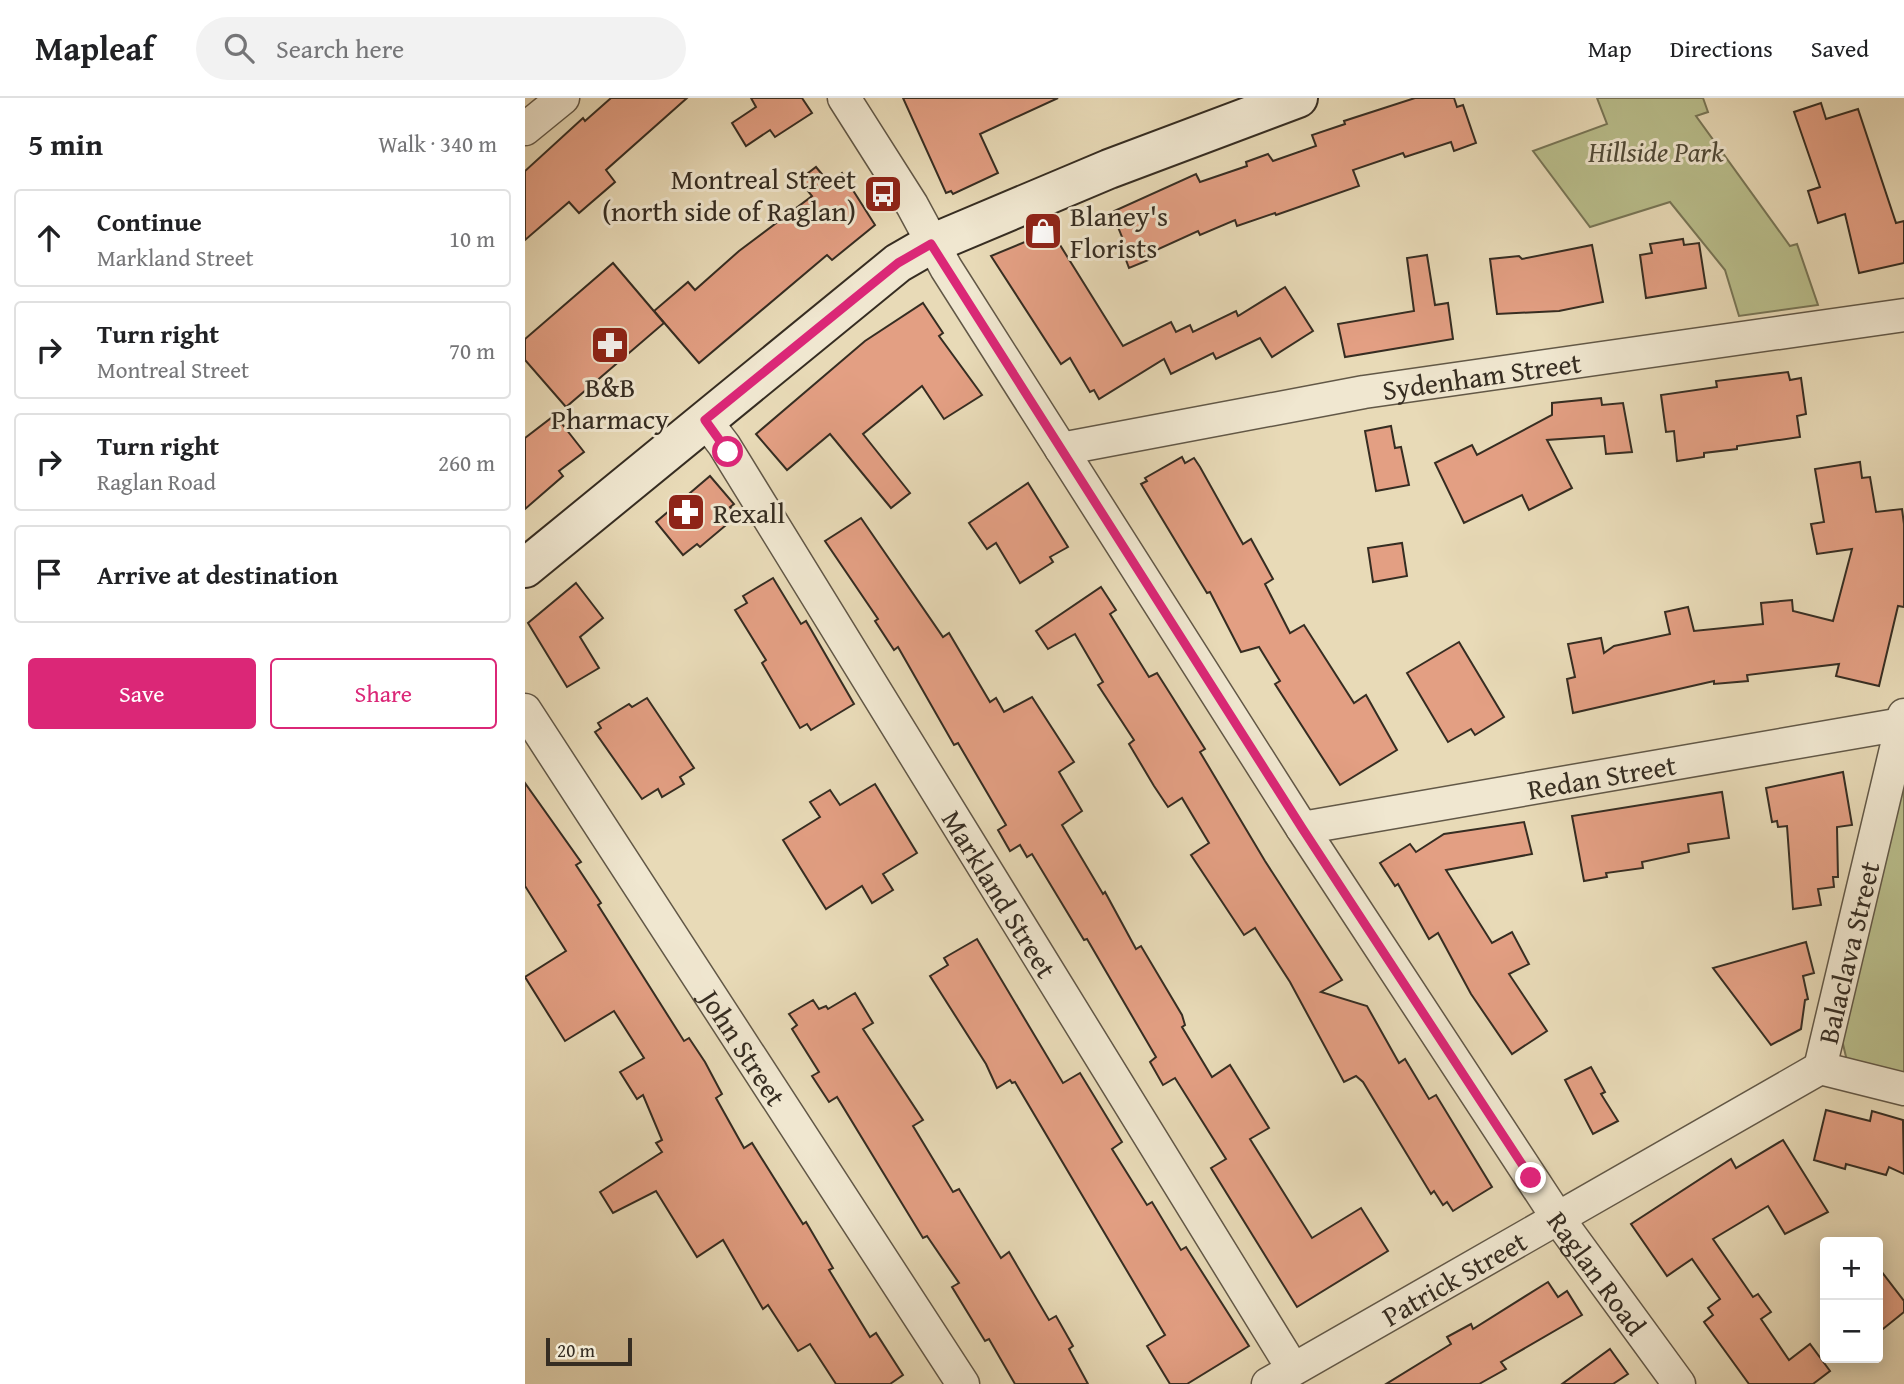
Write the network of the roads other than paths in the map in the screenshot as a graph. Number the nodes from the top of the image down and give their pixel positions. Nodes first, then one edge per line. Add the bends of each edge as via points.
1 (563, 98) edge
2 (843, 98) edge
3 (1298, 98) edge
4 (525, 129) edge
5 (931, 244) junction
6 (1904, 315) edge
7 (705, 420) junction
8 (1061, 449) junction
9 (525, 568) edge
10 (525, 710) edge
11 (1903, 719) edge
12 (1302, 828) junction
13 (1820, 1068) junction
14 (1904, 1089) edge
15 (1557, 1217) junction
16 (1280, 1377) edge
17 (963, 1384) edge
18 (1679, 1384) edge

1 - 4 street
2 - 5 street, Raglan Road via 912,205
3 - 5 main road via 1146,154
5 - 7 main road via 898,263
5 - 8 street, Raglan Road
6 - 8 street, Sydenham Street via 1364,392
7 - 9 main road
7 - 16 street, Markland Street
8 - 12 street, Raglan Road
10 - 17 street, John Street
11 - 12 street, Redan Street
11 - 13 street, Balaclava Street
12 - 15 street, Raglan Road
13 - 14 street
13 - 15 street, Patrick Street
15 - 16 street, Patrick Street
15 - 18 street, Raglan Road

